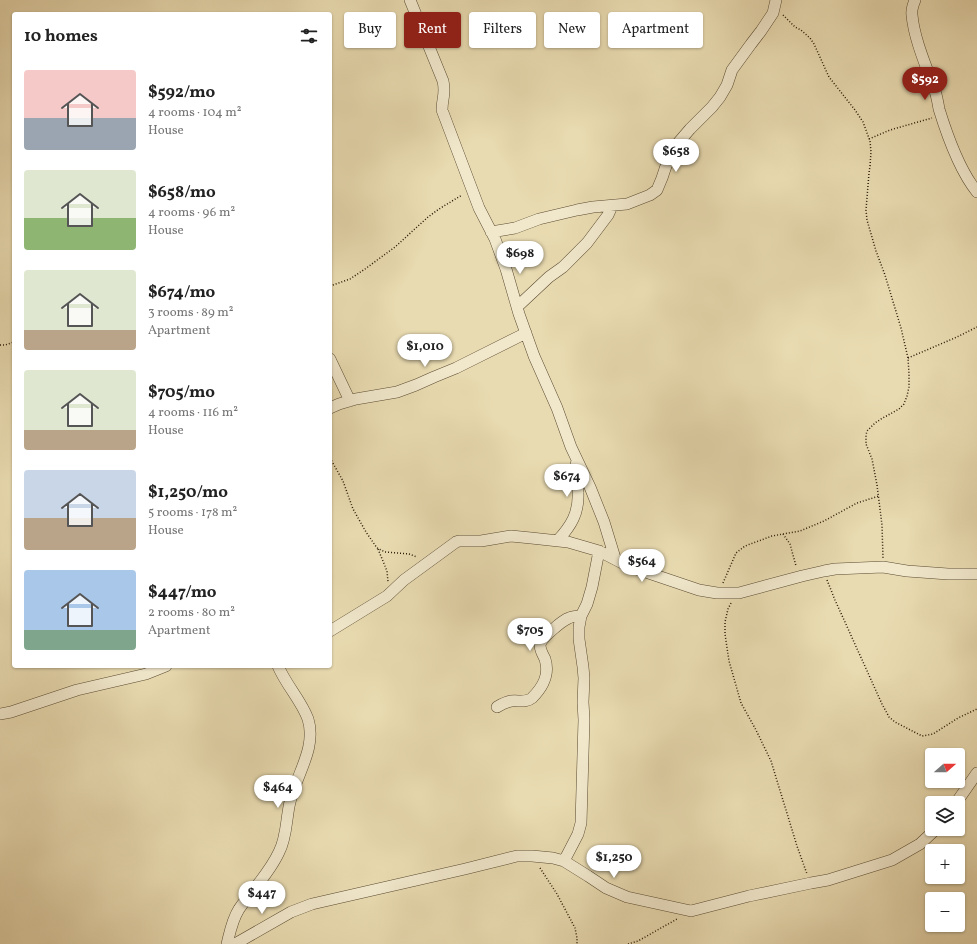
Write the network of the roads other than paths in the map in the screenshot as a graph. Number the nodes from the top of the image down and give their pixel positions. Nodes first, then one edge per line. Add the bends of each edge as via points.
1 (410, 0) edge
2 (915, 0) edge
3 (775, 3) edge
4 (977, 192) edge
5 (612, 206) junction
6 (492, 232) junction
7 (517, 307) junction
8 (526, 333) junction
9 (332, 363) edge
10 (350, 401) junction
11 (332, 407) edge
12 (576, 458) junction
13 (558, 540) junction
14 (599, 550) junction
15 (615, 558) junction
16 (977, 574) edge
17 (581, 616) junction
18 (332, 631) edge
19 (161, 668) edge
20 (279, 668) edge
21 (497, 707) dead end
22 (0, 714) edge
23 (977, 773) edge
24 (961, 796) edge
25 (929, 836) edge
26 (564, 861) junction
27 (227, 944) edge
28 (235, 944) edge

1 - 6 street via 443,81 445,90 442,110 479,208
2 - 4 street via 912,14 916,32 942,116 960,164
3 - 5 street via 773,13 732,70 720,96 678,143 657,190 627,204
5 - 6 street via 577,210
5 - 7 street via 586,243
6 - 7 street
7 - 8 street
8 - 10 street via 416,385 397,392
8 - 12 street
9 - 10 street
10 - 11 street
12 - 13 street via 578,503 573,522
12 - 15 street via 604,522
13 - 14 street
13 - 18 street via 511,536 456,542 404,580 387,596
14 - 15 street
14 - 17 street via 592,587
15 - 16 street via 628,566 657,576 699,590 717,593 739,592 824,571 883,568
17 - 21 street via 565,620 542,640 540,644 547,674 543,685 533,697 524,701 506,702
17 - 26 street via 579,639 584,678 581,823
19 - 22 street
20 - 27 street via 308,720 310,740 293,792 283,843 267,873 238,910
23 - 24 street
25 - 26 street via 920,844 892,860 828,880 691,911 627,897 606,888
26 - 28 street via 517,856 312,904 291,912

